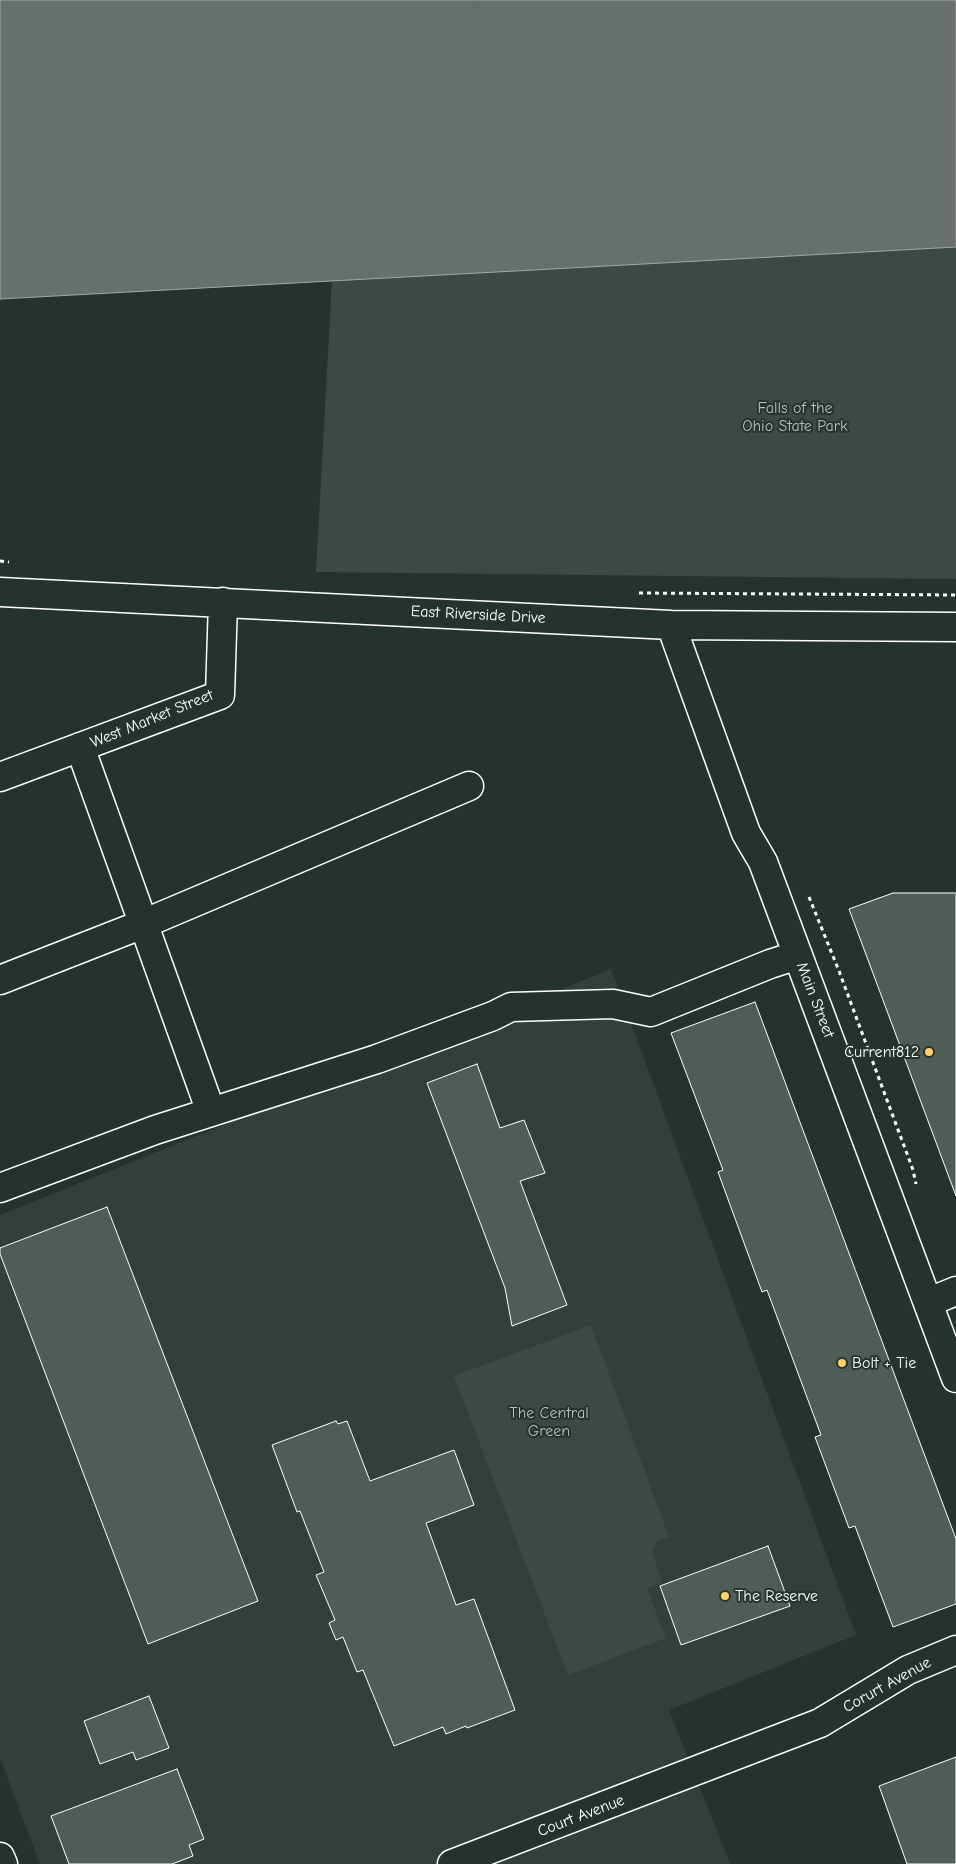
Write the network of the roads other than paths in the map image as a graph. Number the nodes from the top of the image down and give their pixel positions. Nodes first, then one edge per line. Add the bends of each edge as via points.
1 (0, 592) edge
2 (224, 602) junction
3 (671, 625) junction
4 (956, 627) edge
5 (80, 747) junction
6 (0, 777) edge
7 (469, 786) dead end
8 (143, 924) junction
9 (798, 955) junction
10 (0, 980) edge
11 (211, 1112) junction
12 (0, 1188) edge
13 (956, 1291) edge
14 (929, 1302) junction
15 (956, 1378) edge
16 (956, 1650) edge
17 (709, 1767) joint
18 (0, 1857) edge
19 (3, 1864) edge
20 (452, 1864) edge

1 - 2 street, East Riverside Drive
2 - 3 street, East Riverside Drive
2 - 5 street, West Market Street via 220,696
3 - 4 street, East Riverside Drive
3 - 9 street, Main Street via 746,833 763,862
5 - 6 street, West Market Street
5 - 8 street
7 - 8 street
8 - 10 street
8 - 11 street
9 - 11 street via 650,1012 613,1004 511,1007 377,1059
9 - 14 street, Main Street
11 - 12 street
13 - 14 street
14 - 15 street, Main Street
16 - 17 street, Corurt Avenue via 908,1670 820,1723
17 - 20 street, Court Avenue
18 - 19 street

